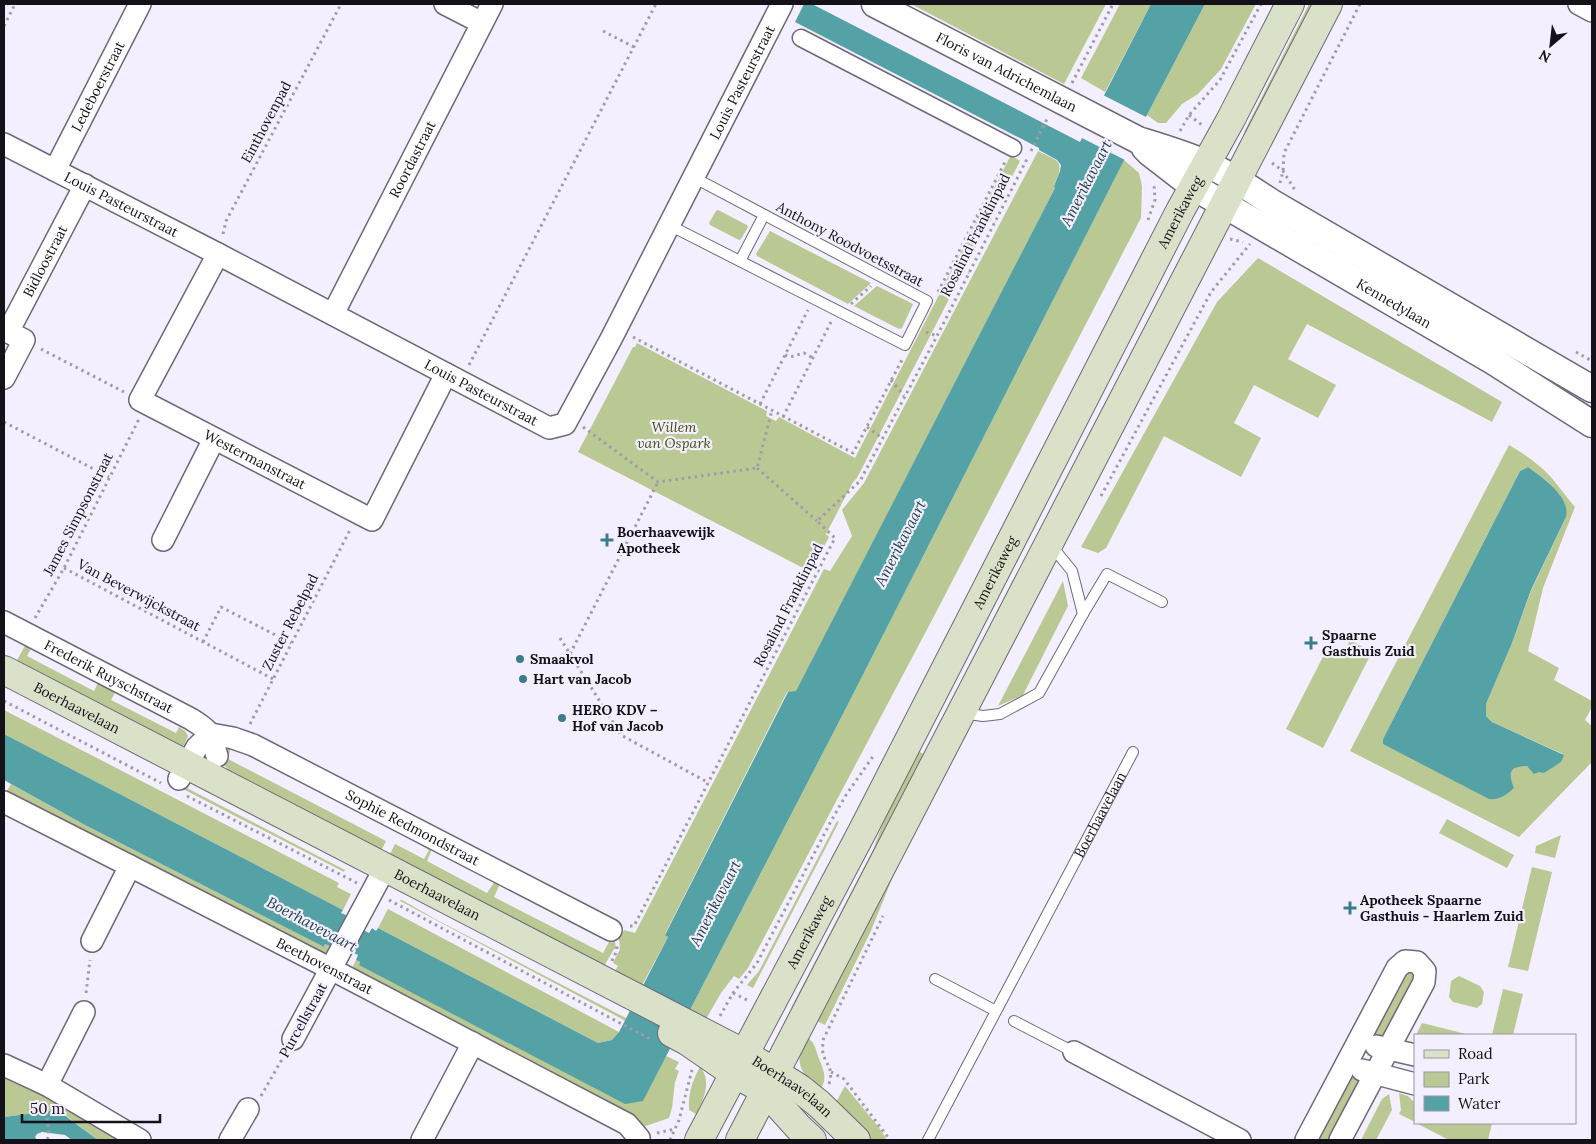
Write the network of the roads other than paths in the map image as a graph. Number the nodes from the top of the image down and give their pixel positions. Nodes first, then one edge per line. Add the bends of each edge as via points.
1 (140, 4) edge
2 (445, 4) edge
3 (492, 4) edge
4 (782, 4) edge
5 (875, 4) edge
6 (1290, 4) edge
7 (1328, 4) edge
8 (1579, 4) edge
9 (1592, 11) edge
10 (482, 23) junction
11 (801, 38) dead end
12 (4, 144) edge
13 (1013, 148) road end
14 (55, 170) junction
15 (1200, 175) junction
16 (693, 177) junction
17 (1237, 180) junction
18 (85, 185) junction
19 (1224, 205) junction
20 (764, 215) junction
21 (1262, 224) junction
22 (669, 225) junction
23 (218, 254) junction
24 (740, 261) junction
25 (333, 314) junction
26 (12, 334) edge
27 (454, 377) junction
28 (4, 378) edge
29 (1592, 389) edge
30 (1592, 424) edge
31 (214, 439) junction
32 (163, 540) dead end
33 (1049, 543) junction
34 (1162, 602) dead end
35 (1083, 614) junction
36 (4, 622) edge
37 (4, 670) edge
38 (4, 688) edge
39 (961, 713) junction
40 (211, 734) junction
41 (1133, 752) dead end
42 (217, 756) dead end
43 (178, 780) junction
44 (4, 802) edge
45 (130, 866) junction
46 (379, 881) junction
47 (619, 932) road end
48 (92, 941) road end
49 (331, 969) junction
50 (936, 978) dead end
51 (996, 1011) junction
52 (84, 1012) road end
53 (1014, 1021) dead end
54 (293, 1039) road end
55 (1359, 1041) junction
56 (473, 1044) junction
57 (1388, 1048) junction
58 (1071, 1050) joint
59 (1414, 1054) edge
60 (740, 1064) junction
61 (4, 1065) edge
62 (1346, 1066) junction
63 (1375, 1074) junction
64 (770, 1081) junction
65 (1414, 1084) edge
66 (47, 1085) junction
67 (248, 1109) road end
68 (806, 1134) edge
69 (638, 1139) edge
70 (140, 1140) edge
71 (230, 1140) edge
72 (422, 1140) edge
73 (699, 1140) edge
74 (740, 1140) edge
75 (856, 1140) edge
76 (928, 1140) edge
77 (1240, 1140) edge
78 (1306, 1140) edge
79 (1340, 1140) edge

1 - 14 street, Ledeboerstraat
2 - 10 street
3 - 10 street, Roordastraat
4 - 16 street, Louis Pasteurstraat
5 - 15 street, Floris van Adrichemlaan via 1138,140 1169,149
6 - 15 main road, Amerikaweg
7 - 17 main road
8 - 9 street
10 - 25 street, Roordastraat
11 - 13 street
12 - 14 street, Louis Pasteurstraat
14 - 18 street, Louis Pasteurstraat
15 - 17 street, Kennedylaan
15 - 19 street, Kennedylaan
15 - 60 main road, Amerikaweg
16 - 20 lane, Anthony Roodvoetsstraat
16 - 22 street, Louis Pasteurstraat
17 - 19 main road
17 - 21 street, Kennedylaan
18 - 23 street, Louis Pasteurstraat
18 - 26 street, Bidloostraat
19 - 21 street, Kennedylaan
19 - 33 main road
20 - 24 lane, Anthony Roodvoetsstraat
20 - 24 lane, Anthony Roodvoetsstraat via 927,301 905,345
21 - 29 street, Kennedylaan
21 - 30 street, Kennedylaan
22 - 24 lane
22 - 27 street, Louis Pasteurstraat via 565,424 549,428
23 - 25 street, Louis Pasteurstraat
23 - 31 street, Westermanstraat via 144,402
25 - 27 street, Louis Pasteurstraat
26 - 28 street, Bidloostraat
27 - 31 street, Westermanstraat via 372,520
31 - 32 street
33 - 35 lane via 1072,571
33 - 39 main road
34 - 35 lane via 1107,574
35 - 39 lane via 1039,693 1000,714
36 - 40 street, Frederik Ruyschstraat via 191,719
37 - 43 main road, Boerhaavelaan
38 - 43 main road, Boerhaavelaan
39 - 64 main road
40 - 42 street
40 - 43 street via 197,747
40 - 47 street, Sophie Redmondstraat via 253,745
41 - 51 lane, Boerhaavelaan
43 - 46 main road, Boerhaavelaan
44 - 45 street, Beethovenstraat
45 - 48 street
45 - 49 street, Beethovenstraat
46 - 49 street, Purcellstraat
46 - 60 main road, Boerhaavelaan via 675,1035
49 - 54 street, Purcellstraat
49 - 56 street, Beethovenstraat
50 - 51 lane
51 - 76 lane, Boerhaavelaan
52 - 66 street
53 - 58 lane
55 - 57 street
55 - 57 street via 1397,968 1405,961 1417,962 1425,971 1424,982
55 - 62 street
56 - 69 street, Beethovenstraat via 627,1124
56 - 72 street
57 - 59 street
57 - 63 street
58 - 77 street
60 - 64 main road, Boerhaavelaan
60 - 73 main road, Amerikaweg
61 - 66 street
62 - 63 street
62 - 78 street
63 - 65 street
63 - 79 street
64 - 68 main road, Boerhaavelaan
64 - 74 main road
64 - 75 main road, Boerhaavelaan via 799,1088
66 - 70 street
67 - 71 street
68 - 74 main road, Boerhaavelaan via 780,1126

